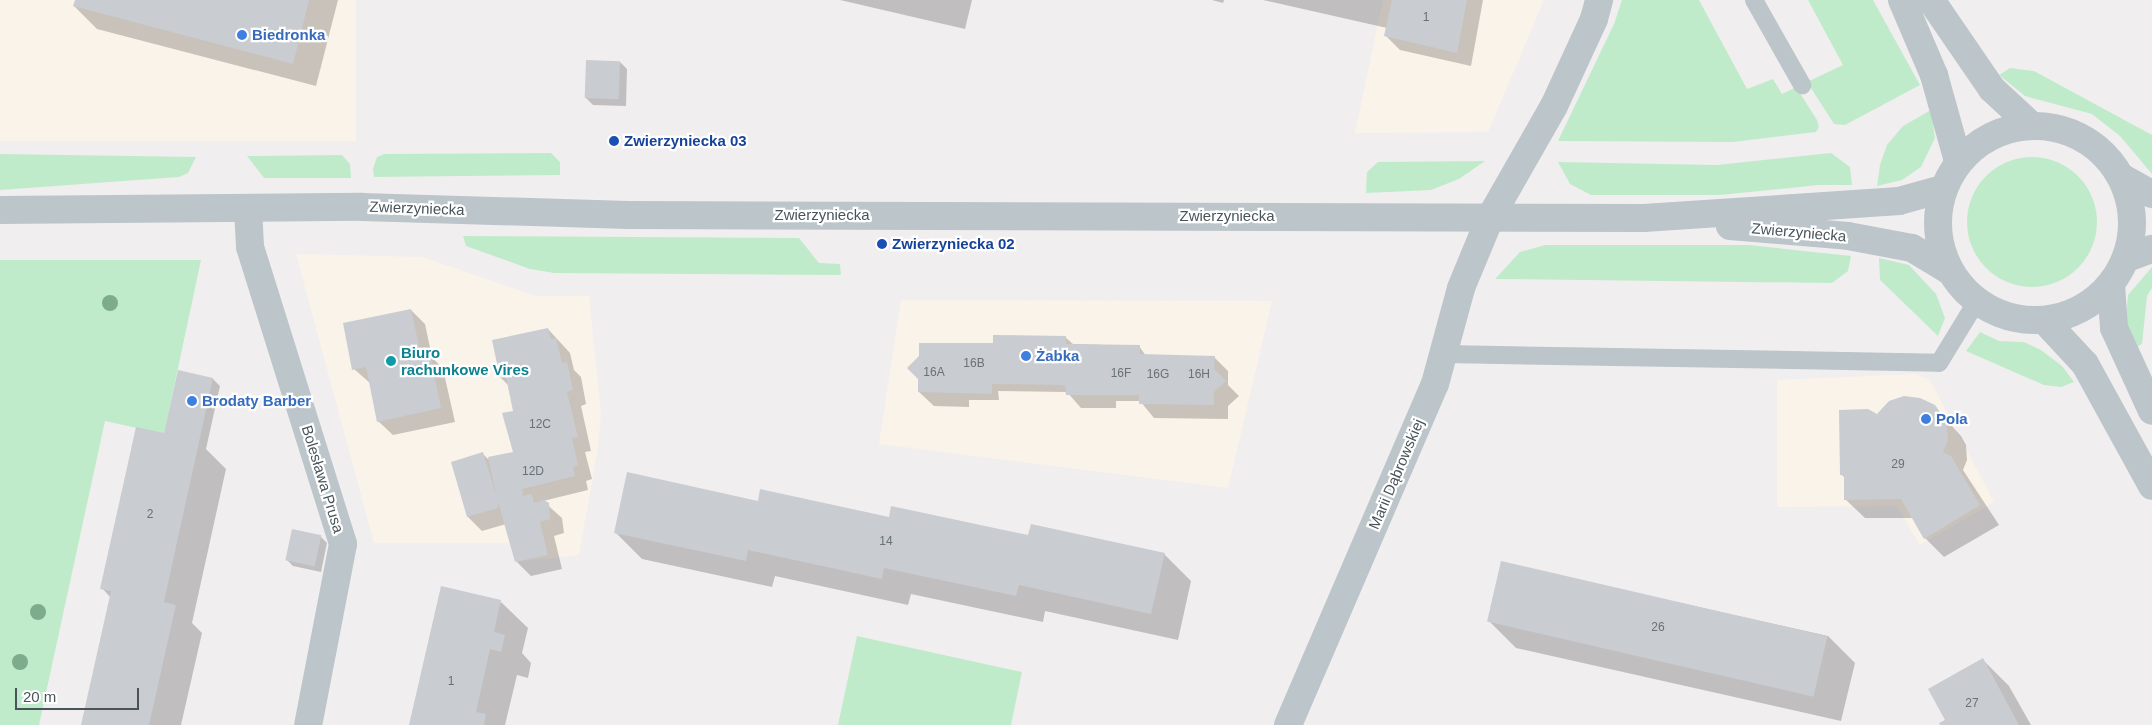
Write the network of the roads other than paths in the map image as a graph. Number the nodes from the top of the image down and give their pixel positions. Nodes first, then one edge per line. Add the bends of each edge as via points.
1 (1599, 0) edge
2 (1754, 0) edge
3 (1902, 0) edge
4 (1931, 0) edge
5 (1802, 85) dead end
6 (2032, 126) junction
7 (1958, 161) junction
8 (2122, 177) junction
9 (1942, 189) junction
10 (2152, 194) edge
11 (248, 208) junction
12 (0, 210) edge
13 (1490, 218) junction
14 (1644, 218) junction
15 (2152, 249) edge
16 (2127, 258) junction
17 (1948, 270) junction
18 (2111, 285) junction
19 (1977, 301) junction
20 (2045, 321) junction
21 (1444, 354) junction
22 (2152, 411) edge
23 (2152, 486) edge
24 (308, 725) edge
25 (1288, 725) edge

1 - 13 street, Marii Dąbrowskiej via 1594,19 1554,106
2 - 5 lane
3 - 7 street via 1934,75
4 - 6 street via 1992,89
6 - 7 street via 1988,137
6 - 8 street via 2063,129 2097,147
7 - 9 street
8 - 10 street
8 - 16 street via 2132,214
9 - 14 street, Zwierzyniecka via 1899,201
9 - 17 street via 1937,234
11 - 12 street, Zwierzyniecka
11 - 13 street, Zwierzyniecka via 362,207 638,215
11 - 24 street, Bolesława Prusa via 250,247 343,544
13 - 14 street, Zwierzyniecka
13 - 21 street, Marii Dąbrowskiej via 1461,288
14 - 17 street, Zwierzyniecka via 1867,240 1912,248
15 - 16 street
16 - 18 street
17 - 19 street
18 - 20 street via 2082,310
18 - 22 street via 2114,328
19 - 20 street via 2006,317
19 - 21 lane via 1939,363
20 - 23 street via 2085,364
21 - 25 street, Marii Dąbrowskiej via 1400,467

